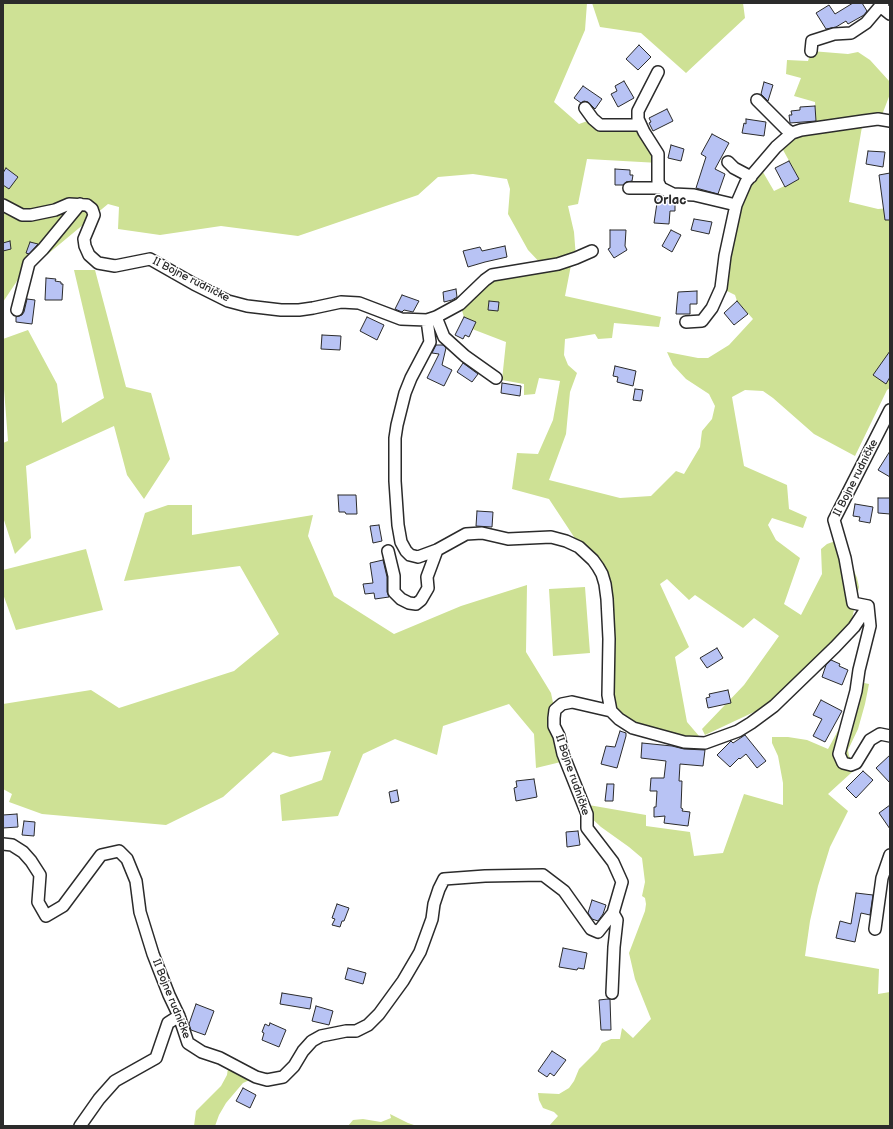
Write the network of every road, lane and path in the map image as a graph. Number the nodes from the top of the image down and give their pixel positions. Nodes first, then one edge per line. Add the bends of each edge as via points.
1 (881, 5) edge
2 (890, 14) edge
3 (812, 51) dead end
4 (658, 72) dead end
5 (757, 100) dead end
6 (585, 108) dead end
7 (890, 121) edge
8 (640, 125) junction
9 (792, 133) junction
10 (728, 162) dead end
11 (751, 176) junction
12 (629, 188) dead end
13 (661, 188) junction
14 (80, 204) junction
15 (3, 205) edge
16 (736, 205) junction
17 (592, 251) dead end
18 (17, 310) dead end
19 (432, 318) junction
20 (686, 322) dead end
21 (496, 378) dead end
22 (890, 410) edge
23 (437, 550) junction
24 (388, 552) dead end
25 (868, 606) junction
26 (611, 711) junction
27 (890, 736) edge
28 (3, 844) edge
29 (890, 855) edge
30 (613, 912) junction
31 (875, 929) dead end
32 (612, 992) dead end
33 (179, 1016) junction
34 (80, 1126) edge

1 - 2 street
1 - 3 street via 866,23 850,33 834,34 812,41
4 - 8 street via 638,111
5 - 9 street
6 - 8 street via 600,125
7 - 9 street via 878,119
8 - 13 street via 658,154 658,182
9 - 11 street
10 - 11 street via 734,168
11 - 16 street
12 - 13 street
13 - 16 street via 673,194 694,195
14 - 15 street via 69,204 31,215 22,215
14 - 18 street via 44,249 29,263
14 - 19 street, II Bojne rudničke via 87,205 94,215 84,239 89,255 98,263 115,266 150,259 228,300 253,307 299,310 341,302 359,303 401,319
16 - 20 street via 721,288 712,308 702,320
17 - 19 street via 558,264 492,276 460,304
19 - 21 street via 444,337
19 - 23 street via 430,342 411,378 397,425 396,496 401,542 406,551 418,557
22 - 25 street, II Bojne rudničke via 834,520 853,603
23 - 24 street via 427,576 428,588 416,604 401,599 394,592 394,576
23 - 26 street via 466,534 508,539 551,537 579,547 593,560 602,574 607,599 608,694
25 - 26 street, II Bojne rudničke via 854,627 811,671 774,706 738,731 705,743 684,742 633,728 618,719
25 - 27 street via 870,626 839,754 843,763 856,763 870,740 880,734
26 - 30 street, II Bojne rudničke via 572,702 562,704 555,710 554,726 587,814 587,828 613,862 622,882
28 - 33 street, II Bojne rudničke via 12,845 23,852 40,875 38,902 46,916 63,906 102,855 119,851 127,859 136,881 140,912 153,954
29 - 31 street via 882,878
30 - 32 street via 617,920
30 - 33 street, II Bojne rudničke via 598,932 591,929 564,891 543,875 444,879 420,952 379,1014 368,1025 356,1031 321,1036 312,1041 283,1077 267,1080 256,1077 220,1058 202,1052 188,1043
33 - 34 street via 168,1023 156,1058 115,1081

